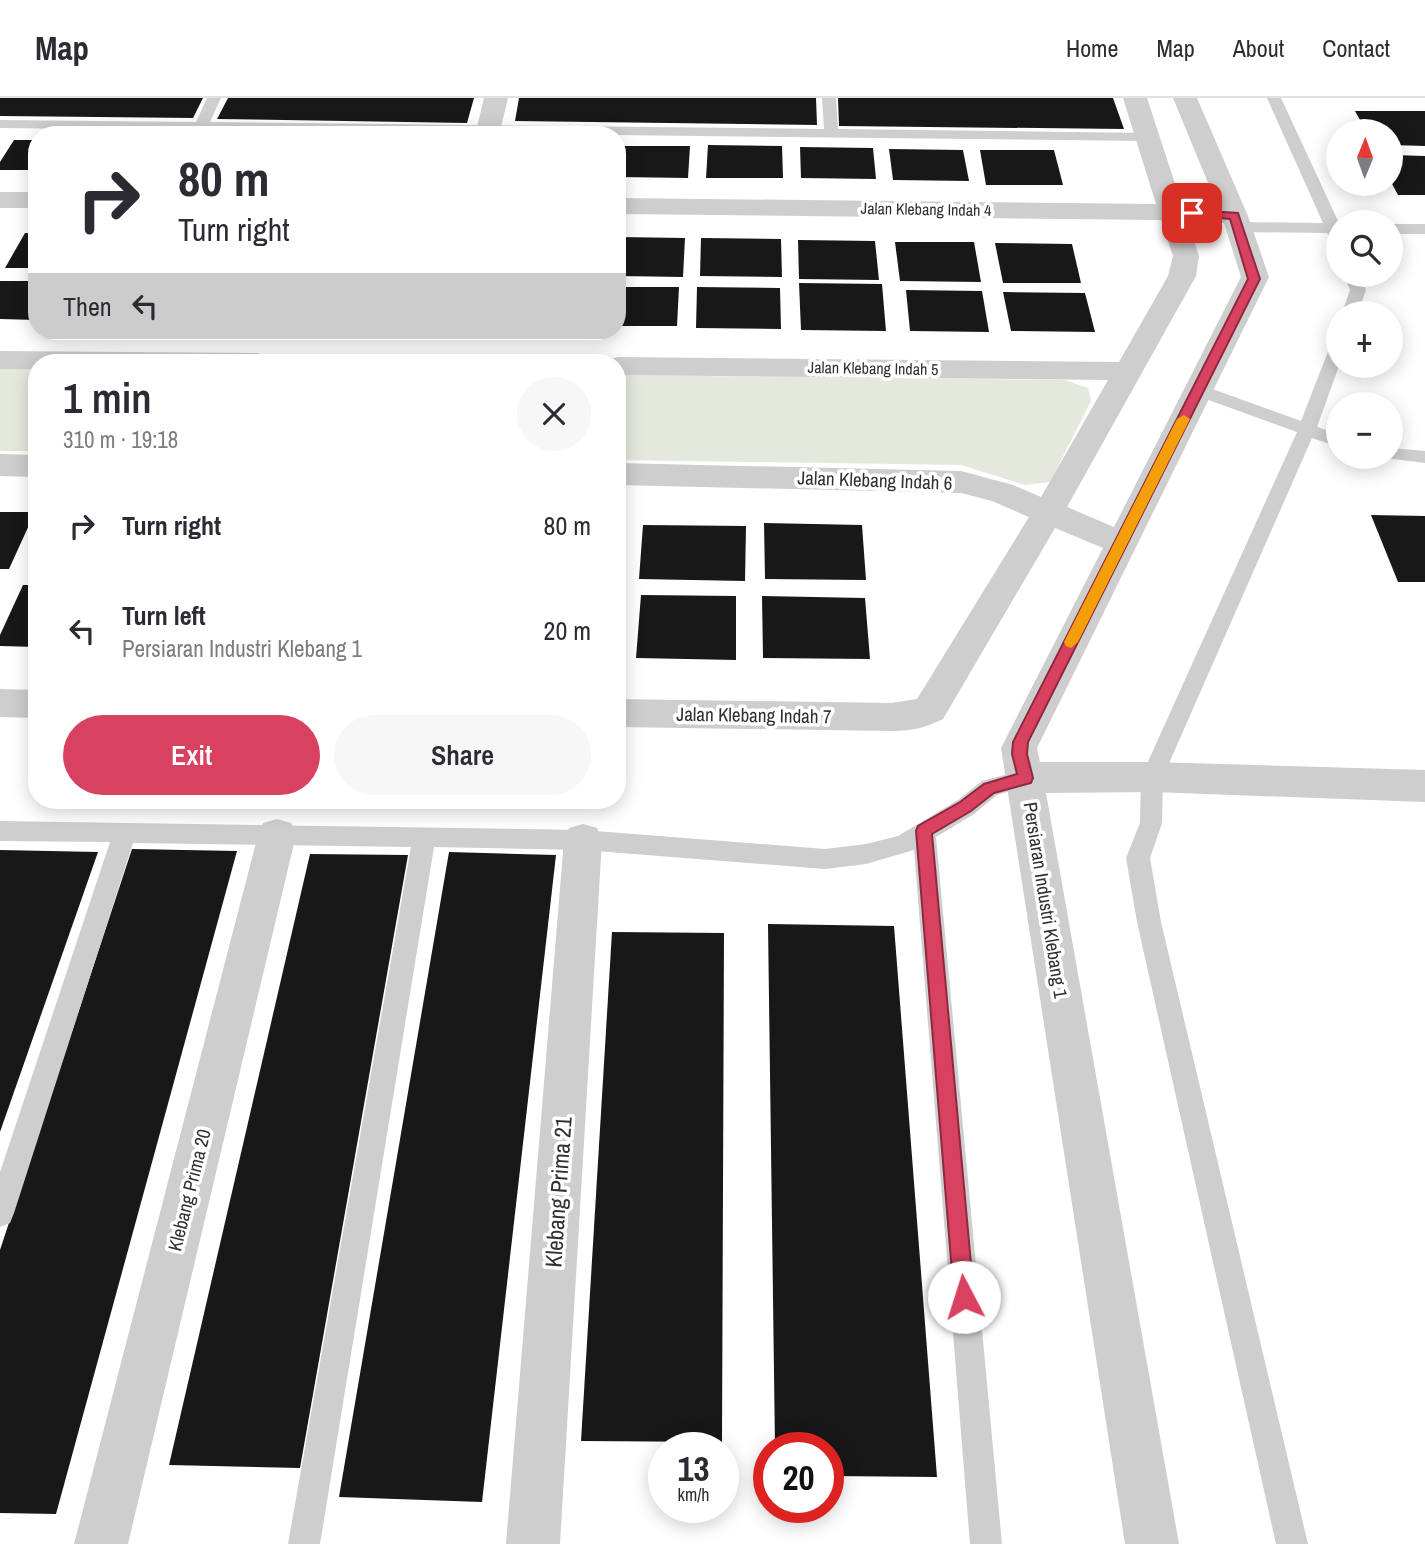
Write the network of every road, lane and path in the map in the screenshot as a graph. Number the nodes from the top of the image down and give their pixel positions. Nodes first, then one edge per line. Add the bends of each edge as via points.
1 (214, 98) edge
2 (496, 98) edge
3 (829, 98) edge
4 (1135, 98) edge
5 (1274, 98) edge
6 (1187, 101) edge
7 (0, 124) edge
8 (134, 126) edge
9 (201, 126) edge
10 (489, 126) edge
11 (626, 132) edge
12 (831, 133) junction
13 (1148, 137) junction
14 (0, 200) edge
15 (28, 200) edge
16 (626, 206) edge
17 (1327, 210) edge
18 (1170, 212) junction
19 (1237, 221) junction
20 (1403, 229) edge
21 (1425, 229) edge
22 (1326, 231) edge
23 (0, 360) edge
24 (28, 360) edge
25 (626, 366) edge
26 (1127, 371) junction
27 (1326, 378) edge
28 (1198, 390) junction
29 (1307, 430) junction
30 (1326, 437) edge
31 (1403, 455) edge
32 (1425, 457) edge
33 (0, 465) edge
34 (28, 466) edge
35 (626, 474) edge
36 (1048, 512) junction
37 (1121, 543) junction
38 (0, 703) edge
39 (28, 704) edge
40 (626, 713) edge
41 (1153, 777) junction
42 (1026, 778) junction
43 (1425, 786) edge
44 (0, 831) edge
45 (924, 831) junction
46 (125, 833) junction
47 (277, 835) junction
48 (424, 838) junction
49 (583, 841) junction
50 (0, 1213) edge
51 (101, 1544) edge
52 (304, 1544) edge
53 (533, 1544) edge
54 (986, 1544) edge
55 (1152, 1544) edge
56 (1292, 1544) edge

1 - 9 lane
2 - 10 street
3 - 12 lane
4 - 13 street, Jalan Klebang Indah 7
5 - 17 lane
6 - 19 street, Persiaran Industri Klebang 1
7 - 8 lane
11 - 12 lane
12 - 13 lane
13 - 18 street, Jalan Klebang Indah 7
14 - 15 street
16 - 18 street, Jalan Klebang Indah 4
18 - 19 street, Jalan Klebang Indah 4
18 - 26 street, Jalan Klebang Indah 7 via 1186,256 1182,276
19 - 22 lane
19 - 28 street, Persiaran Industri Klebang 1 via 1255,277
20 - 21 lane
23 - 24 street
25 - 26 street, Jalan Klebang Indah 5
26 - 36 street, Jalan Klebang Indah 7
27 - 29 lane
28 - 29 lane
28 - 37 street, Persiaran Industri Klebang 1
29 - 30 lane
29 - 41 lane
31 - 32 lane
33 - 34 street
35 - 36 street, Jalan Klebang Indah 6 via 961,482
36 - 37 street, Jalan Klebang Indah 6
36 - 40 street, Jalan Klebang Indah 7 via 930,709 916,716
37 - 42 street, Persiaran Industri Klebang 1 via 1021,742 1019,754
38 - 39 street
41 - 42 street
41 - 43 street
41 - 56 lane via 1151,823 1138,858 1149,922
42 - 45 lane via 990,788
42 - 55 street, Persiaran Industri Klebang 1
44 - 46 lane
45 - 49 lane via 904,844 825,859
45 - 54 lane
46 - 47 lane
46 - 50 lane
47 - 48 lane
47 - 51 street, Klebang Prima 20
48 - 49 lane
48 - 52 lane
49 - 53 street, Klebang Prima 21

